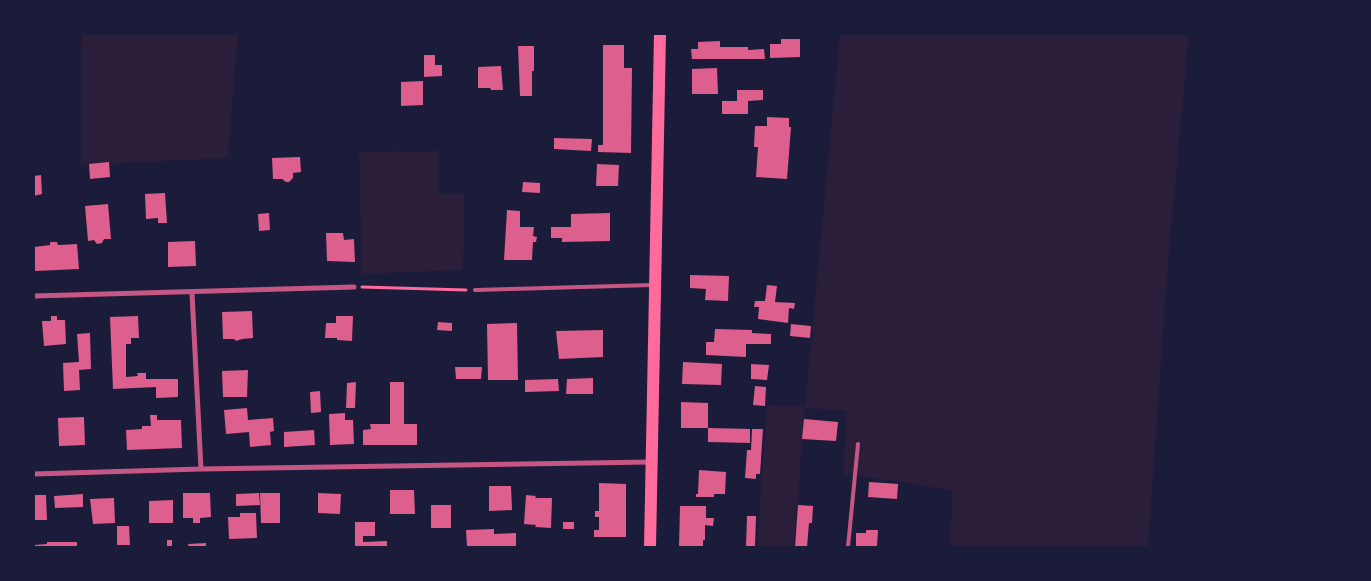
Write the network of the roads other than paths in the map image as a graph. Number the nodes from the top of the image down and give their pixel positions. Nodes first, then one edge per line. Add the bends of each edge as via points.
1 (660, 34) edge
2 (656, 285) junction
3 (354, 287) road end
4 (475, 290) road end
5 (192, 293) junction
6 (34, 296) edge
7 (858, 444) dead end
8 (651, 462) junction
9 (201, 469) junction
10 (34, 474) edge
11 (650, 547) edge
12 (848, 547) edge

1 - 2 main road
2 - 4 lane
2 - 8 main road
3 - 5 street
5 - 6 street
5 - 9 street
7 - 12 lane
8 - 9 street
8 - 11 main road
9 - 10 street

